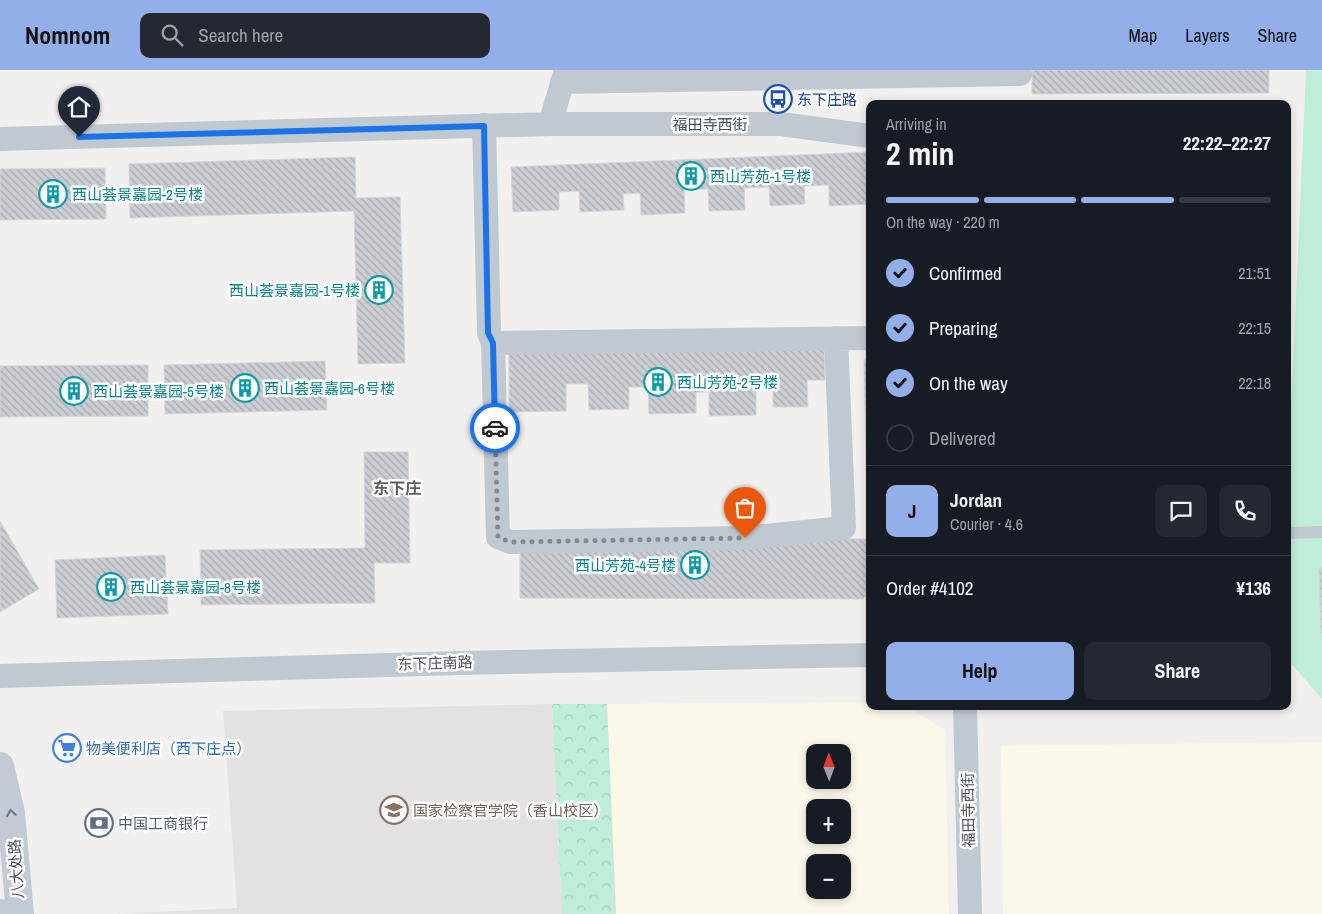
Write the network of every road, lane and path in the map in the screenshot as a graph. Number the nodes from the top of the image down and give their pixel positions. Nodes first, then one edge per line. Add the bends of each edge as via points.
1 (1020, 74) dead end
2 (564, 76) edge
3 (550, 124) junction
4 (484, 126) junction
5 (866, 135) edge
6 (0, 140) edge
7 (836, 338) junction
8 (866, 338) edge
9 (493, 343) junction
10 (1322, 532) edge
11 (1291, 533) edge
12 (866, 656) edge
13 (0, 676) edge
14 (965, 710) edge
15 (0, 766) edge
16 (20, 914) edge
17 (970, 914) edge

1 - 2 street
2 - 3 street
3 - 4 street
3 - 5 street, 福田寺西街 via 782,124
4 - 6 street
4 - 9 street via 488,333
7 - 8 street
7 - 9 street
7 - 9 street via 844,528 745,538 510,542 498,537
10 - 11 lane
12 - 13 street, 东下庄南路
14 - 17 street, 福田寺西街
16 -> 15 street, 八大处路 via 11,813

